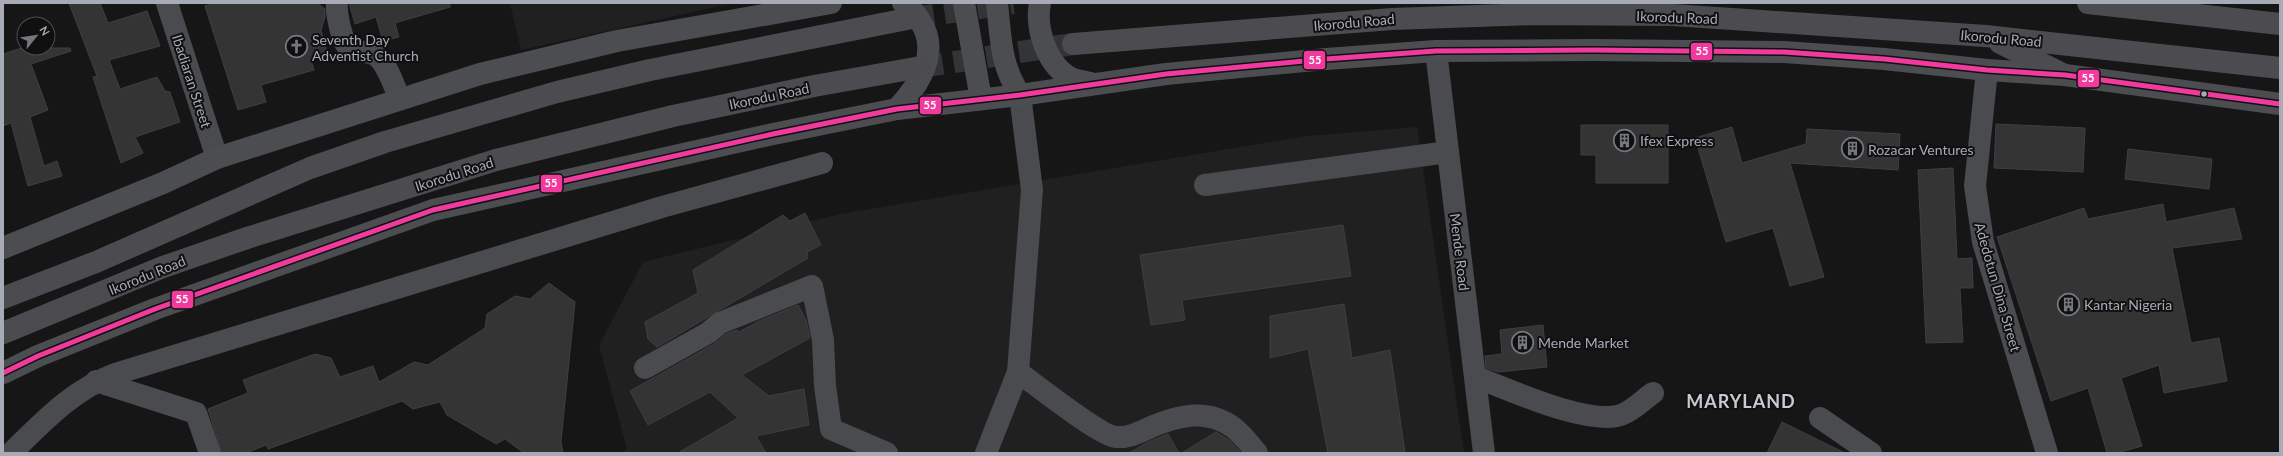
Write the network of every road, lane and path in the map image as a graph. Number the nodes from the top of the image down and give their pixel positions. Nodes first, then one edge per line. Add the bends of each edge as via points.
1 (167, 3) edge
2 (337, 3) edge
3 (831, 3) edge
4 (964, 3) edge
5 (997, 3) edge
6 (1040, 3) edge
7 (2088, 3) edge
8 (787, 8) edge
9 (908, 10) edge
10 (2280, 24) edge
11 (1986, 36) junction
12 (1074, 44) tunnel mouth
13 (1436, 51) junction
14 (921, 67) tunnel mouth
15 (2280, 68) edge
16 (1987, 70) junction
17 (2065, 75) junction
18 (1094, 83) junction
19 (1020, 95) junction
20 (400, 99) junction
21 (981, 99) junction
22 (2280, 104) edge
23 (897, 109) junction
24 (1448, 152) junction
25 (217, 158) junction
26 (822, 163) dead end
27 (1205, 185) dead end
28 (3, 248) edge
29 (3, 298) edge
30 (3, 333) edge
31 (645, 368) dead end
32 (1018, 372) junction
33 (3, 373) edge
34 (1476, 377) junction
35 (96, 381) junction
36 (1653, 393) dead end
37 (1820, 418) dead end
38 (11, 453) edge
39 (210, 453) edge
40 (887, 453) edge
41 (986, 453) edge
42 (1257, 453) edge
43 (1484, 453) edge
44 (1871, 453) edge
45 (2047, 453) edge

1 - 25 street, Ibadiaran Street
2 - 20 street via 341,32 347,47 369,52 379,58
3 - 8 main road
4 - 21 main road
5 - 19 main road via 1002,56
6 - 18 main road via 1040,27 1045,47 1052,59 1073,79
7 - 10 highway
8 - 20 main road via 617,41 480,74
9 - 23 main road via 915,12 928,34 928,55 921,77
9 - 29 highway via 550,94 385,142 310,168 102,259
11 - 12 highway, Ikorodu Road via 1673,15 1536,14 1392,19
11 - 15 highway, Ikorodu Road
11 - 17 highway
13 - 16 main road, Ikorodu Road via 1784,52
13 - 18 main road, Ikorodu Road via 1246,66
13 - 24 street, Mende Road
14 - 30 highway, Ikorodu Road via 673,116 496,160 163,267
16 - 17 main road, Ikorodu Road
16 - 45 street, Adedotun Dina Street via 1975,186 1978,211 1983,242
17 - 22 main road, Ikorodu Road
18 - 19 main road, Ikorodu Road
19 - 21 main road, Ikorodu Road
19 - 32 street via 1032,190
20 - 25 main road
21 - 23 main road, Ikorodu Road
23 - 33 main road, Ikorodu Road via 433,210 182,299 38,356
24 - 27 street
24 - 34 street, Mende Road
25 - 28 main road via 163,183
26 - 35 street via 662,207
31 - 40 street via 708,333 720,323 812,286 823,340 825,386 831,429
32 - 41 street
32 - 42 street via 1099,430 1115,437 1129,437 1173,418 1195,414 1216,419 1234,428
34 - 36 street via 1554,407 1597,417 1623,415
34 - 43 street, Mende Road
35 - 38 street via 62,404
35 - 39 street via 196,412
37 - 44 street

